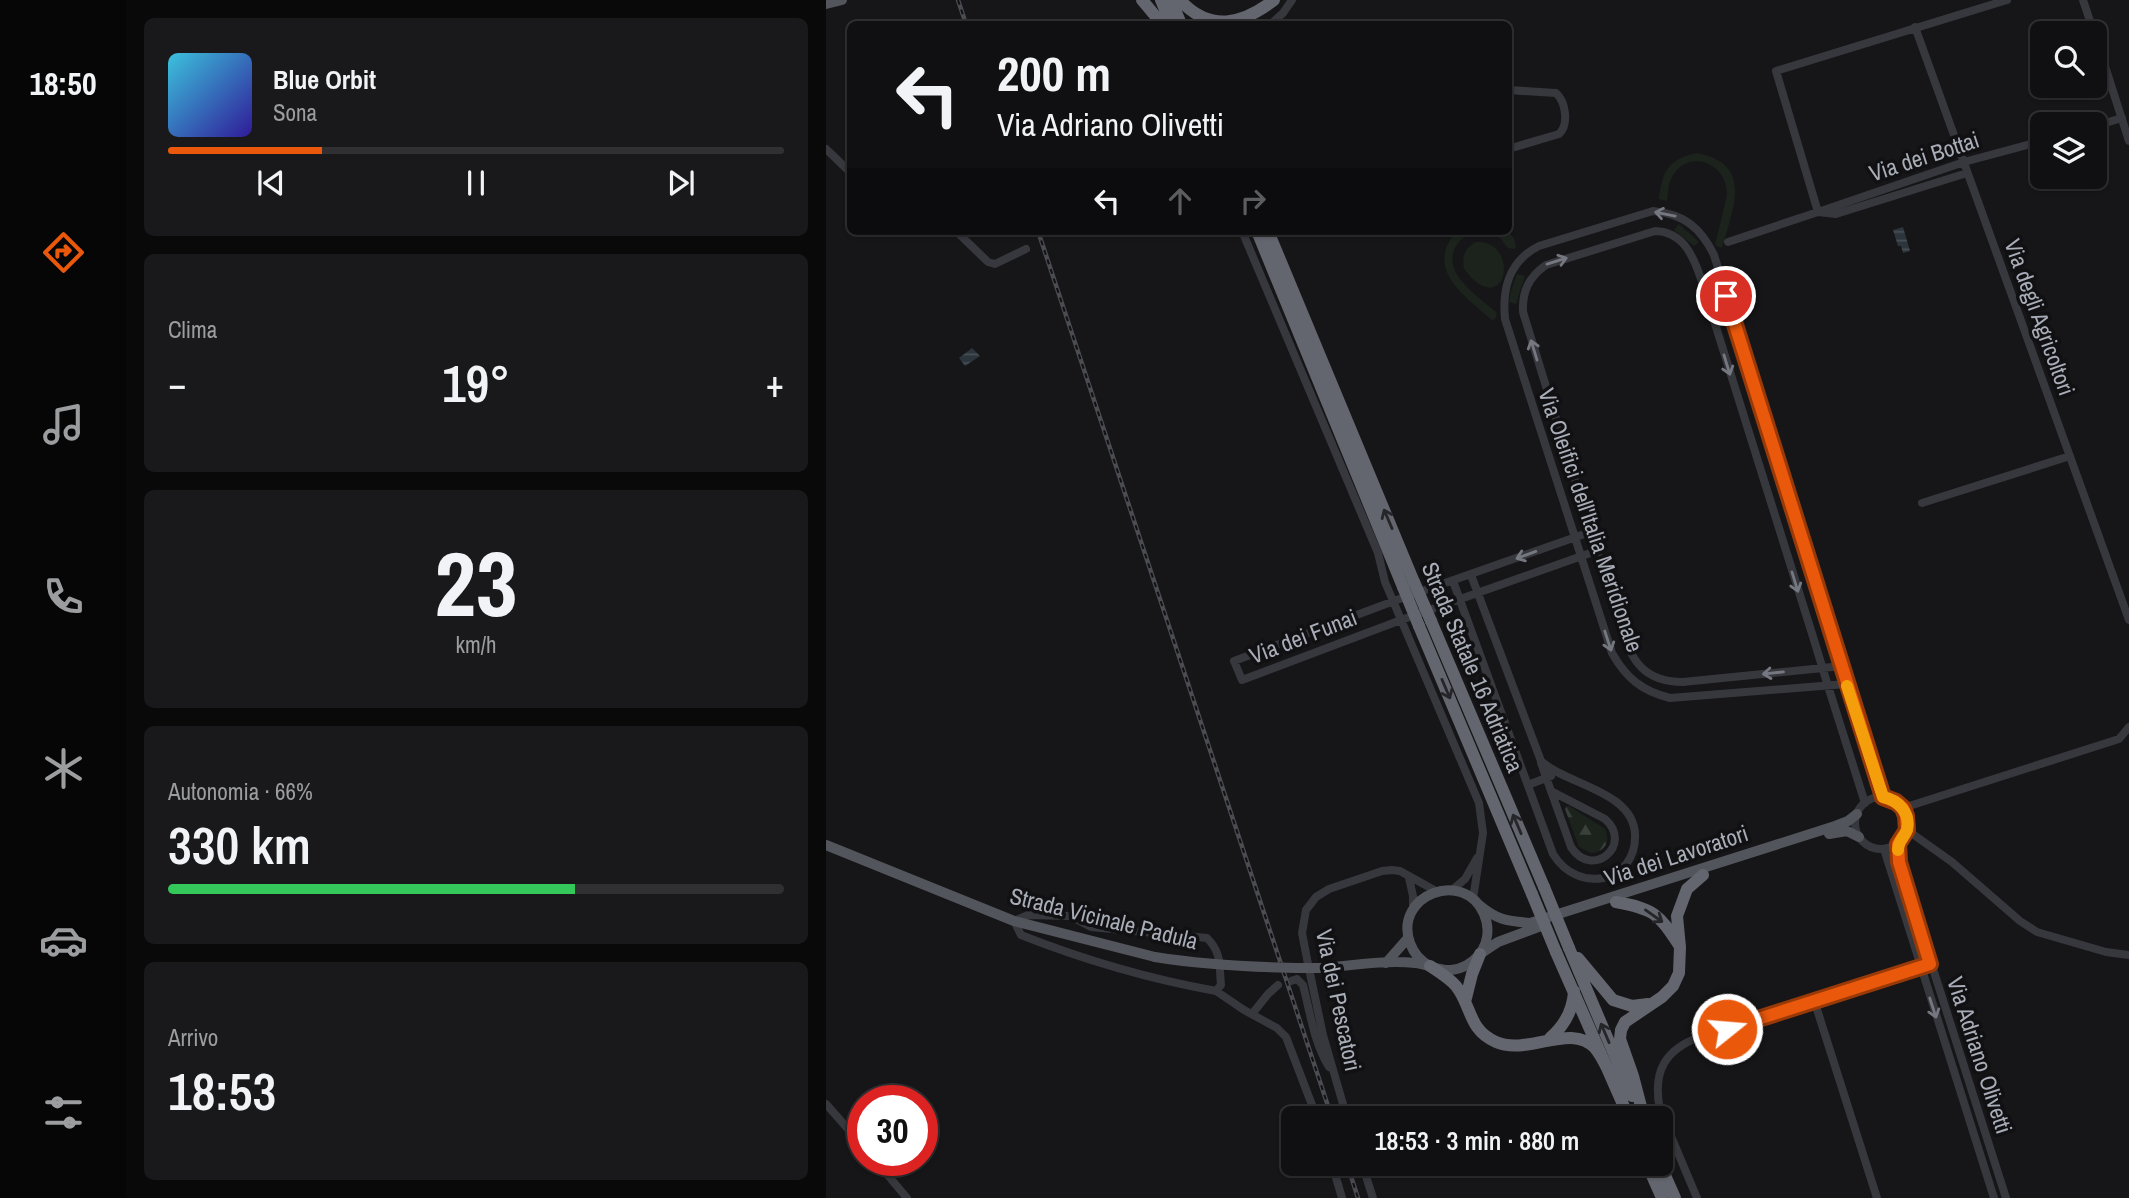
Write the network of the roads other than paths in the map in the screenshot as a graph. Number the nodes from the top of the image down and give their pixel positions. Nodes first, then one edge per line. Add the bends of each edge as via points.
1 (842, 0) edge
2 (1142, 0) edge
3 (1161, 0) edge
4 (1171, 0) edge
5 (1180, 0) edge
6 (1275, 0) edge
7 (1292, 0) edge
8 (2007, 0) edge
9 (2083, 0) edge
10 (826, 4) edge
11 (1160, 21) edge
12 (1170, 21) edge
13 (1180, 21) edge
14 (1224, 21) edge
15 (1231, 21) edge
16 (1254, 21) edge
17 (1274, 21) edge
18 (2090, 21) edge
19 (1915, 27) junction
20 (2107, 73) edge
21 (1512, 90) edge
22 (2122, 118) junction
23 (2107, 122) edge
24 (2129, 141) edge
25 (2030, 144) edge
26 (1512, 148) edge
27 (826, 149) edge
28 (1964, 162) junction
29 (847, 169) edge
30 (1967, 173) junction
31 (1818, 212) junction
32 (960, 235) edge
33 (1250, 235) edge
34 (1250, 235) edge
35 (1270, 235) edge
36 (1728, 242) dead end
37 (1026, 249) dead end
38 (2070, 456) junction
39 (1922, 503) dead end
40 (1590, 532) junction
41 (1575, 538) junction
42 (1596, 551) junction
43 (1581, 556) junction
44 (1471, 575) junction
45 (1453, 581) junction
46 (1409, 584) junction
47 (1478, 592) junction
48 (1460, 599) junction
49 (1394, 601) junction
50 (1615, 610) junction
51 (1600, 615) junction
52 (1401, 620) junction
53 (2129, 620) edge
54 (1425, 623) junction
55 (1841, 666) junction
56 (1823, 668) junction
57 (1846, 684) junction
58 (1828, 685) junction
59 (2129, 727) edge
60 (1538, 755) junction
61 (1559, 773) junction
62 (1547, 778) junction
63 (1528, 785) junction
64 (1551, 791) junction
65 (1883, 797) junction
66 (1865, 803) junction
67 (1903, 808) junction
68 (1857, 814) junction
69 (1837, 829) junction
70 (1907, 830) junction
71 (1859, 837) junction
72 (1898, 844) junction
73 (826, 845) edge
74 (1884, 849) junction
75 (1480, 852) junction
76 (1703, 874) junction
77 (1409, 878) junction
78 (1452, 890) junction
79 (1436, 891) junction
80 (1476, 902) junction
81 (1616, 902) junction
82 (1413, 909) junction
83 (1014, 921) junction
84 (1532, 926) junction
85 (1408, 938) junction
86 (1680, 947) junction
87 (1563, 950) junction
88 (1480, 954) junction
89 (2129, 955) edge
90 (1386, 963) junction
91 (1930, 964) junction
92 (1430, 966) junction
93 (1920, 968) junction
94 (1291, 981) dead end
95 (1278, 985) dead end
96 (1216, 991) junction
97 (1574, 991) junction
98 (1814, 1000) junction
99 (1465, 1002) junction
100 (1652, 1004) junction
101 (1252, 1014) junction
102 (1539, 1044) junction
103 (1609, 1072) junction
104 (1335, 1076) junction
105 (826, 1104) edge
106 (1312, 1106) edge
107 (1344, 1106) edge
108 (1624, 1106) edge
109 (1637, 1106) edge
110 (1640, 1106) edge
111 (847, 1128) edge
112 (888, 1176) edge
113 (1336, 1176) edge
114 (1366, 1176) edge
115 (1652, 1176) edge
116 (1665, 1176) edge
117 (907, 1198) edge
118 (1342, 1198) edge
119 (1373, 1198) edge
120 (1662, 1198) edge
121 (1675, 1198) edge
122 (1697, 1198) edge
123 (1877, 1198) edge
124 (1994, 1198) edge
125 (2006, 1198) edge

1 - 10 main road
2 - 11 highway
3 - 12 highway
4 - 13 highway
5 - 14 highway via 1202,16
6 - 15 highway via 1254,14
6 - 16 highway
7 - 17 street
8 - 19 street
9 - 18 street
19 - 28 street, Via degli Agricoltori
19 - 31 street via 1776,71
20 - 22 street
21 - 26 street via 1556,93 1563,101 1565,124 1559,134
22 - 23 street
22 - 24 street
25 - 28 street, Via dei Bottai
27 - 29 street
28 - 30 street, Via degli Agricoltori
28 - 31 street, Via dei Bottai
30 - 31 street, Via dei Bottai via 1836,214
30 - 38 street, Via degli Agricoltori
31 - 36 street, Via dei Bottai
32 - 37 street via 995,264
33 - 46 highway, Strada Statale 16 Adriatica
34 - 49 street
46 -> 35 highway, Strada Statale 16 Adriatica
38 - 39 street
38 - 53 street, Via degli Agricoltori
40 - 41 street, Via dei Funai
40 - 42 street, Via Oleifici dell'Italia Meridionale
40 -> 56 street, Via Oleifici dell'Italia Meridionale via 1522,298 1528,282 1546,265 1655,231 1672,235 1692,253
41 - 43 street, Via Oleifici dell'Italia Meridionale
41 -> 44 street, Via dei Funai
55 -> 41 street, Via Oleifici dell'Italia Meridionale via 1714,255 1696,228 1668,213 1649,212 1529,251 1506,284 1505,319
42 - 43 street, Via dei Funai
42 - 50 street, Via Oleifici dell'Italia Meridionale
43 - 47 street, Via dei Funai
43 - 51 street, Via Oleifici dell'Italia Meridionale
44 - 45 street, Via dei Funai
44 - 47 street
45 - 48 street
45 - 49 street, Via dei Funai
46 - 54 highway, Strada Statale 16 Adriatica, bridge
47 - 48 street, Via dei Funai
47 - 60 street
48 - 52 street, Via dei Funai
48 - 63 street
49 - 52 street
49 - 52 street, Via dei Funai via 1234,661 1241,680
50 - 51 street
56 -> 50 street, Via Oleifici dell'Italia Meridionale via 1669,682 1638,666
51 -> 58 street, Via Oleifici dell'Italia Meridionale via 1622,669 1654,694 1683,698
52 - 75 street via 1479,803
54 -> 87 highway, Strada Statale 16 Adriatica, bridge via 1532,894
87 -> 54 highway, Strada Statale 16 Adriatica, bridge via 1544,887
55 - 56 street, Via Oleifici dell'Italia Meridionale
55 - 57 street, Via Oleifici dell'Italia Meridionale
56 - 58 street
57 - 58 street, Via Oleifici dell'Italia Meridionale
57 - 65 street, Via Oleifici dell'Italia Meridionale
58 - 66 street
59 - 67 street via 2119,739
60 - 61 street
60 - 62 street
61 - 62 street
61 - 63 street via 1615,800 1632,821 1634,845 1625,865 1615,873 1592,880 1559,864
62 - 63 street
62 - 64 street
64 - 64 street via 1575,853 1587,860 1606,856 1614,844 1610,824
65 - 66 street
65 - 67 street
66 - 68 street
67 - 70 street
68 - 69 main road
68 - 71 street
69 - 71 main road
69 - 76 main road, Via dei Lavoratori
69 - 84 main road, Via dei Lavoratori
70 - 72 street
70 - 89 street via 2037,932
71 - 74 street
72 - 74 street
72 - 91 street, Via Adriano Olivetti via 1899,862
73 - 83 main road, Strada Vicinale Padula
74 - 93 street, Via Adriano Olivetti
75 - 78 street via 1465,879
75 - 80 street
76 - 81 main road, Via dei Lavoratori
76 - 86 highway via 1687,889 1676,916
77 - 79 street, Via dei Pescatori
77 - 82 street
77 - 104 street, Via dei Pescatori via 1392,870 1375,873 1321,893 1306,910 1302,933
78 - 79 main road
78 - 80 main road
79 - 82 main road
80 - 84 main road via 1505,921
80 - 88 main road via 1488,927
81 - 84 main road, Via dei Lavoratori
81 -> 86 highway via 1647,909 1663,921
82 - 85 main road
83 - 90 main road, Strada Vicinale Padula, bridge via 1201,964 1324,968
83 - 96 street via 1021,935 1069,954
83 - 96 street via 1028,915 1070,916 1091,927 1207,938 1218,954 1221,985
84 - 88 main road, Strada Vicinale Padula
85 - 90 main road
85 - 92 main road via 1414,953
86 - 100 highway via 1679,973 1673,986
87 - 97 highway, Strada Statale 16 Adriatica
87 - 100 highway via 1614,1000 1632,1006
109 -> 87 highway, Strada Statale 16 Adriatica
88 - 92 main road, Strada Vicinale Padula via 1456,969
88 - 99 highway
90 - 92 main road, Strada Vicinale Padula
91 - 93 street
91 - 125 street, Via Adriano Olivetti
92 - 99 highway via 1455,985
93 - 98 street
93 -> 124 street, Via Adriano Olivetti
94 - 104 street via 1297,979 1303,985 1316,1039
95 - 101 street
96 - 101 street
97 - 102 highway via 1574,1003 1558,1031
97 - 103 highway, Strada Statale 16 Adriatica
98 - 122 street via 1688,1041 1665,1062 1657,1089 1661,1110
98 - 123 street
99 - 102 highway via 1479,1030 1495,1042 1513,1047
100 - 110 highway via 1625,1022 1621,1030
101 - 106 street via 1286,1037
102 - 103 highway via 1561,1037 1587,1042
103 - 108 highway, Strada Statale 16 Adriatica
104 - 107 street, Via dei Pescatori
105 - 111 street
112 - 117 street
113 - 118 street
114 - 119 street
115 - 120 highway
116 - 121 highway

